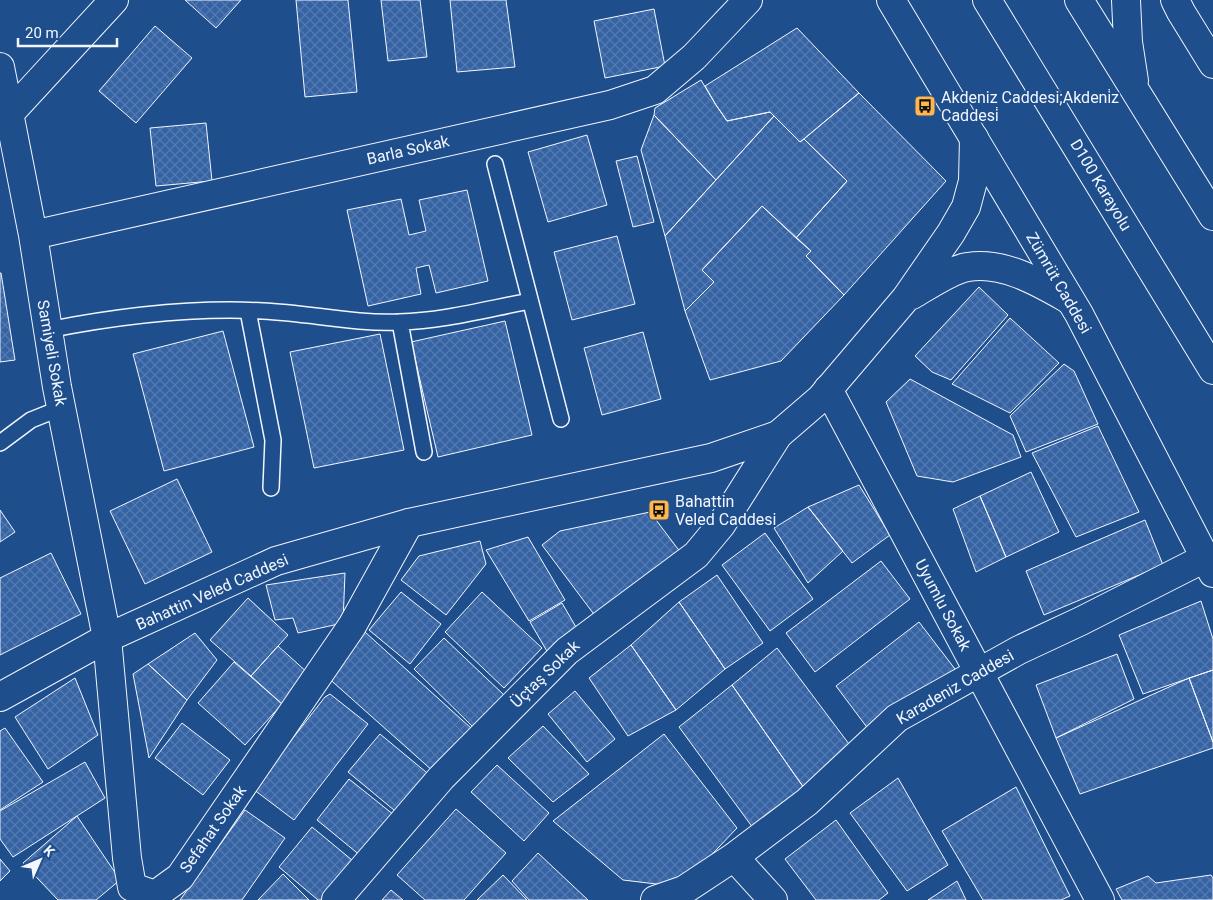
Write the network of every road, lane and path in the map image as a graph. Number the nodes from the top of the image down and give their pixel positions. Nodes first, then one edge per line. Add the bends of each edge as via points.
1 (114, 0) edge
2 (748, 0) edge
3 (891, 0) edge
4 (987, 0) edge
5 (1079, 0) edge
6 (1126, 0) edge
7 (1175, 0) edge
8 (1213, 64) edge
9 (0, 67) edge
10 (1135, 92) junction
11 (9, 114) junction
12 (974, 138) junction
13 (495, 164) dead end
14 (1213, 216) edge
15 (33, 235) junction
16 (906, 298) junction
17 (530, 300) junction
18 (1070, 300) junction
19 (248, 311) junction
20 (400, 322) junction
21 (48, 330) junction
22 (1213, 370) edge
23 (828, 389) junction
24 (61, 408) junction
25 (561, 419) dead end
26 (778, 435) junction
27 (0, 443) edge
28 (424, 452) dead end
29 (271, 488) dead end
30 (409, 523) junction
31 (1209, 566) edge
32 (107, 638) junction
33 (979, 672) junction
34 (0, 697) edge
35 (734, 857) junction
36 (336, 900) edge
37 (655, 900) edge
38 (773, 900) edge
39 (1100, 900) edge

1 - 11 main road
2 - 15 main road, Barla Sokak via 694,57 656,90 610,105
3 - 12 main road, Zümrüt Caddesi
4 - 22 main road, D100 Karayolu
5 - 10 main road
6 - 10 main road
7 - 8 main road
9 - 11 main road, Samiyeli Sokak
10 - 14 main road
11 - 15 main road, Samiyeli Sokak
12 - 16 main road, Bahattin Veled Caddesi via 973,181 966,207
12 - 18 main road, Zümrüt Caddesi
13 - 17 lane
15 - 21 main road, Samiyeli Sokak
16 - 18 main road via 967,267 992,268 1021,275
16 - 23 main road, Bahattin Veled Caddesi
17 - 20 lane via 434,319
17 - 25 lane
18 - 31 main road, Zümrüt Caddesi
19 - 20 lane
19 - 21 lane via 156,312
19 - 29 lane via 273,440
20 - 28 lane
21 - 24 main road, Samiyeli Sokak
23 - 26 main road, Bahattin Veled Caddesi
23 - 33 main road, Uyumlu Sokak
24 - 27 lane via 31,420
24 - 32 main road, Samiyeli Sokak
26 - 30 main road, Bahattin Veled Caddesi via 711,458
26 - 36 main road, Üçtaş Sokak via 721,525 696,555 566,651 441,778
30 - 32 main road, Bahattin Veled Caddesi via 276,561
30 - 32 main road, Sefahat Sokak via 352,626 180,877 155,895 132,887
31 - 33 main road, Karadeniz Caddesi via 1081,621
32 - 34 main road, Bahattin Veled Caddesi
33 - 35 main road, Karadeniz Caddesi via 897,718 807,802
33 - 39 main road, Uyumlu Sokak
35 - 37 main road, Karadeniz Caddesi via 684,890
35 - 38 main road

